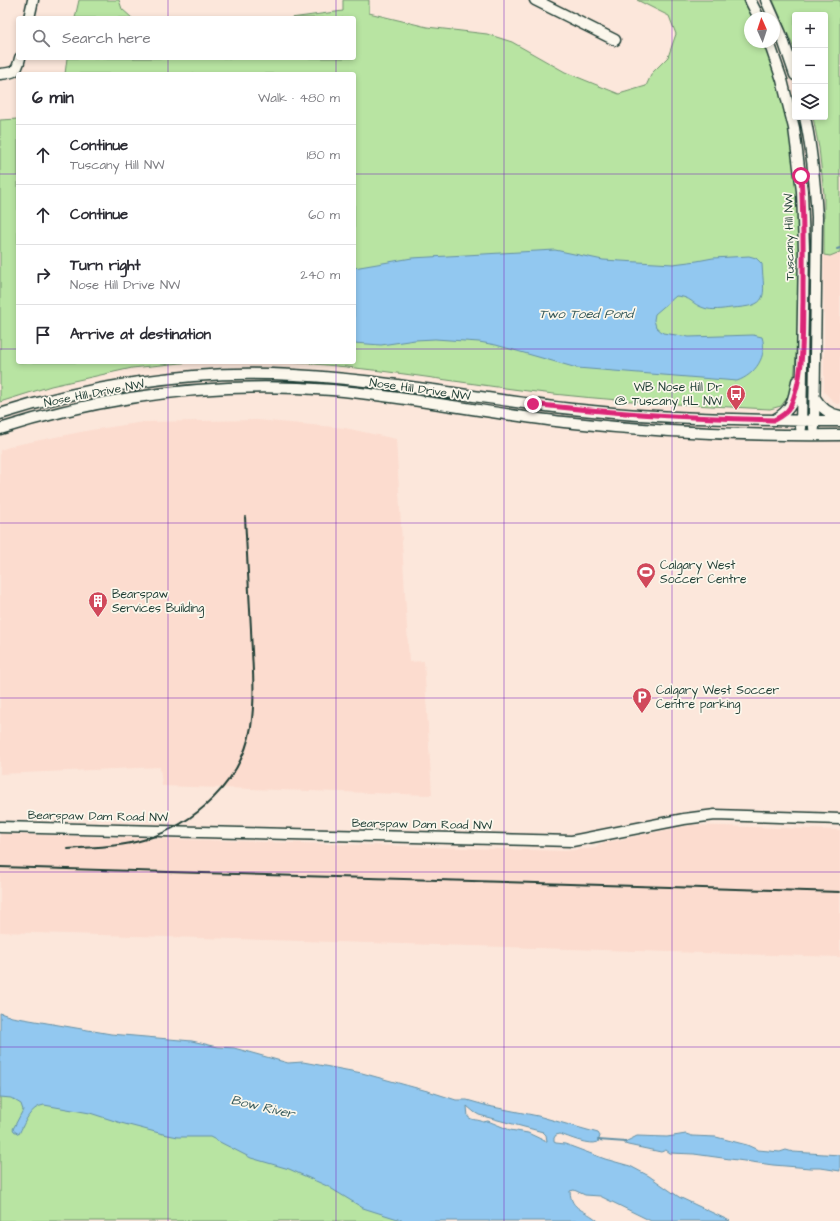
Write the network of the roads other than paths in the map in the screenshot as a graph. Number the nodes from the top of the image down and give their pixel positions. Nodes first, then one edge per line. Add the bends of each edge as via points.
1 (33, 0) edge
2 (535, 0) edge
3 (750, 0) edge
4 (766, 0) edge
5 (756, 12) edge
6 (29, 16) edge
7 (615, 40) dead end
8 (771, 48) edge
9 (20, 60) edge
10 (792, 66) edge
11 (0, 74) edge
12 (805, 120) edge
13 (802, 360) junction
14 (815, 398) junction
15 (0, 414) edge
16 (840, 416) edge
17 (774, 420) junction
18 (801, 421) junction
19 (814, 421) junction
20 (840, 421) edge
21 (0, 429) edge
22 (840, 435) edge
23 (800, 436) junction
24 (814, 436) junction
25 (840, 819) edge
26 (0, 827) edge

1 - 6 street
2 - 7 street
3 - 5 street
4 - 10 street
8 - 13 street, Tuscany Hill NW via 794,128 801,176 804,234
9 - 11 street via 18,68 12,74
12 - 14 street via 817,217
13 - 17 street via 790,407
13 - 18 street, Tuscany Hill NW
14 - 16 street via 824,410
14 - 19 street
15 - 17 street, Nose Hill Drive NW via 125,384 197,376 270,374 355,380 614,413
17 - 18 street, Nose Hill Drive NW
18 - 19 street, Nose Hill Drive NW
18 - 23 street, Tuscany Hill NW
19 - 20 street, Nose Hill Drive NW
19 - 24 street
21 - 23 street, Nose Hill Drive NW via 68,410 136,396 214,388 256,387 348,392 607,426
22 - 24 street, Nose Hill Drive NW
23 - 24 street, Nose Hill Drive NW
25 - 26 street, Bearspaw Dam Road NW via 715,815 572,841

